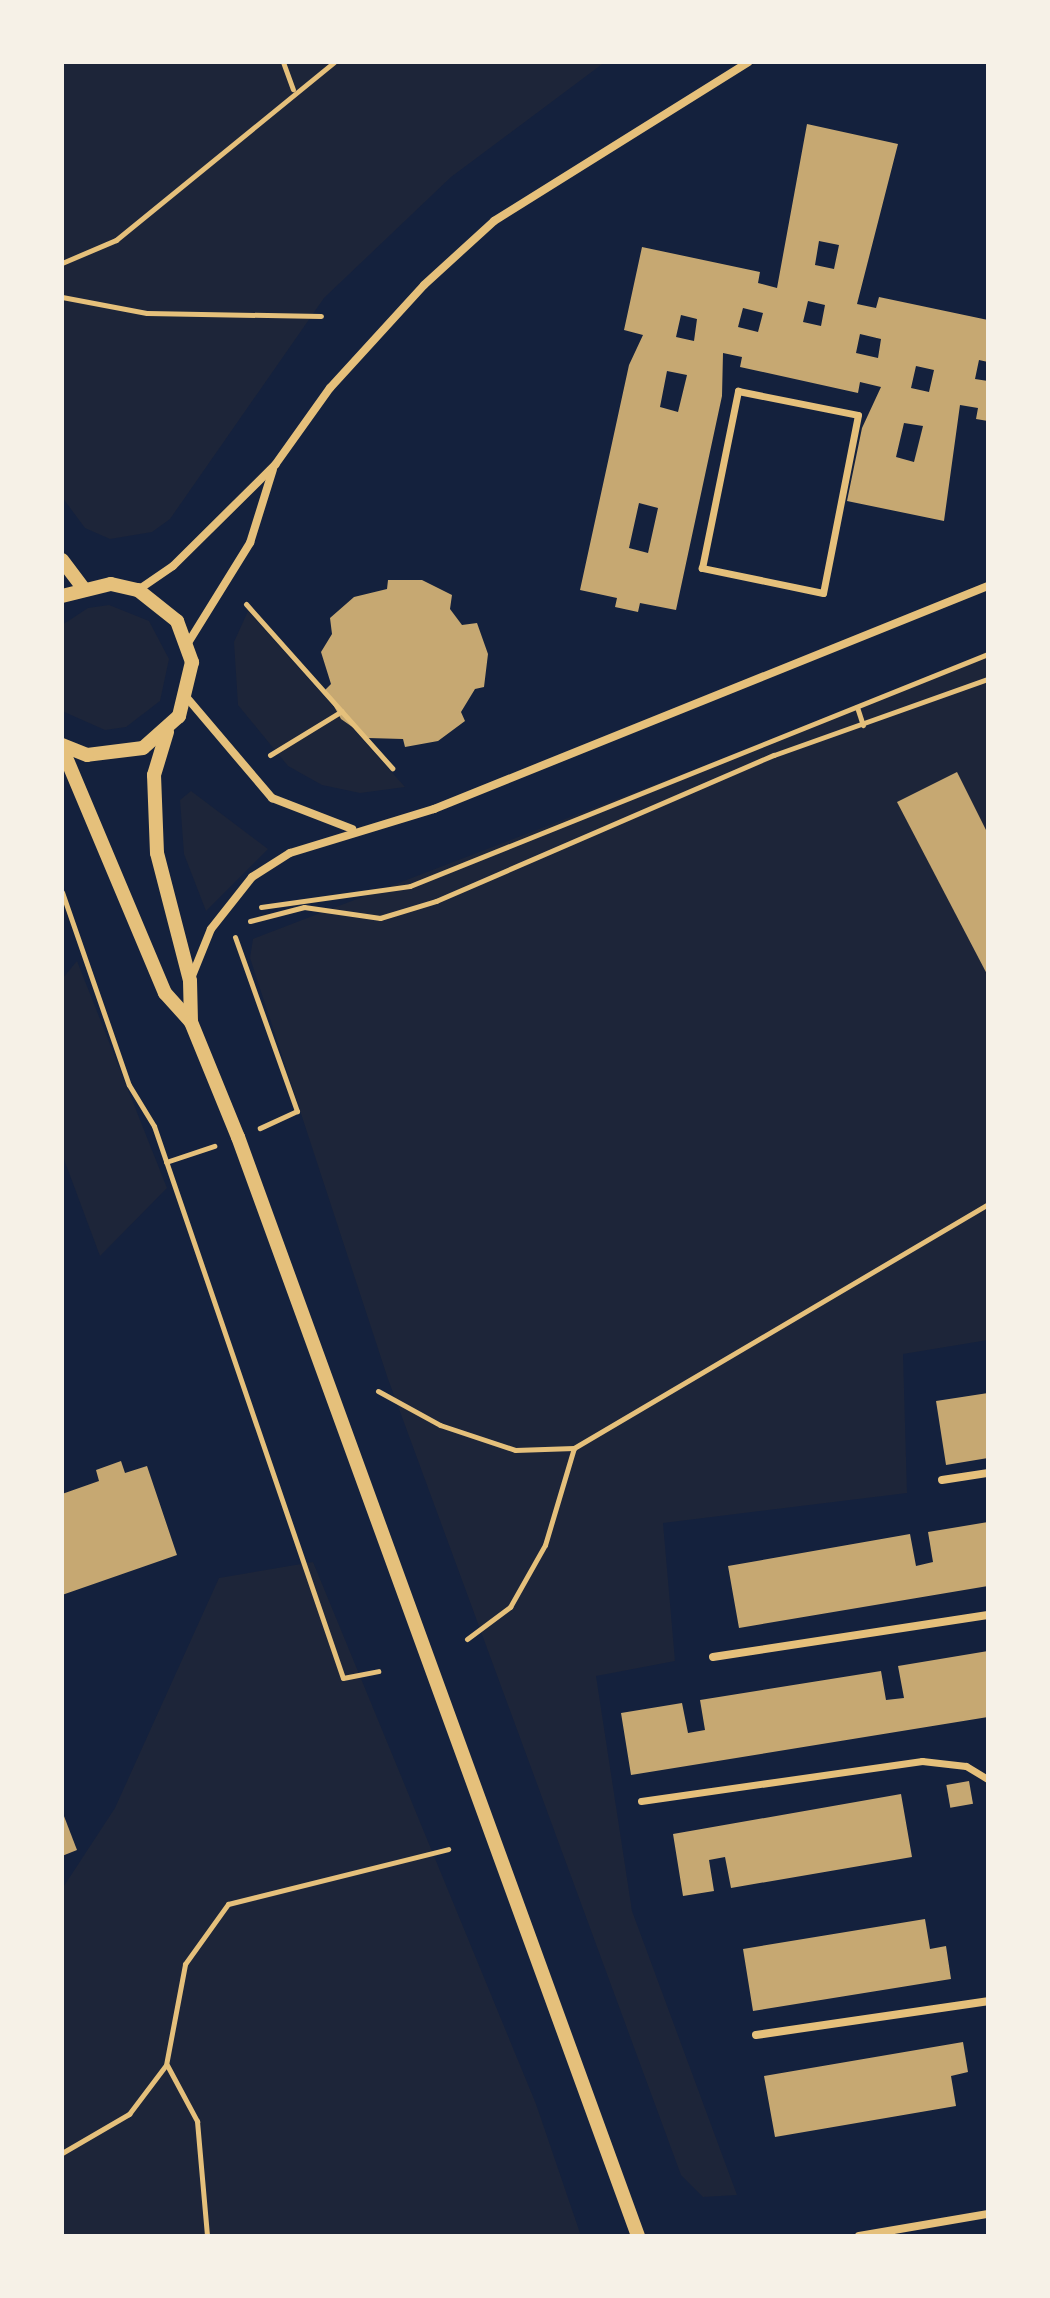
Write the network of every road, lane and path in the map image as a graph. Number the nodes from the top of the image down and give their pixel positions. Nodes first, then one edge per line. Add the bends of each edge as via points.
1 (283, 62) edge
2 (334, 62) edge
3 (748, 62) edge
4 (293, 89) junction
5 (62, 263) edge
6 (62, 297) edge
7 (321, 316) dead end
8 (738, 391) joint
9 (275, 465) junction
10 (62, 560) edge
11 (988, 586) edge
12 (82, 587) junction
13 (138, 590) junction
14 (62, 596) edge
15 (246, 604) dead end
16 (188, 643) junction
17 (988, 654) edge
18 (988, 679) edge
19 (188, 699) junction
20 (857, 707) junction
21 (342, 711) junction
22 (863, 725) junction
23 (167, 732) junction
24 (62, 747) edge
25 (270, 755) dead end
26 (392, 768) dead end
27 (352, 829) junction
28 (62, 892) edge
29 (238, 925) junction
30 (190, 981) junction
31 (191, 1022) junction
32 (280, 1119) dead end
33 (988, 1204) edge
34 (378, 1391) dead end
35 (574, 1448) junction
36 (988, 1473) edge
37 (942, 1480) dead end
38 (988, 1615) edge
39 (467, 1639) dead end
40 (713, 1657) dead end
41 (378, 1671) dead end
42 (988, 1779) edge
43 (641, 1801) dead end
44 (448, 1849) dead end
45 (988, 2001) edge
46 (756, 2035) dead end
47 (166, 2065) junction
48 (62, 2153) edge
49 (988, 2214) edge
50 (207, 2236) edge
51 (638, 2236) edge
52 (859, 2236) edge

1 - 4 path
2 - 4 path
3 - 9 street via 494,221 424,285 330,388
4 - 5 path via 116,240
6 - 7 path via 147,313
8 - 8 street via 858,415 823,593 702,568
9 - 13 street via 173,566
9 - 16 street via 250,543
10 - 12 street
11 - 27 street via 434,809
12 - 13 street
12 - 14 street
13 - 16 street via 177,621
15 - 21 path
16 - 19 street
17 - 20 path
18 - 22 path
19 - 23 street
19 - 27 street via 272,798
20 - 22 path
20 - 29 path via 410,886 362,897 284,898 251,910
21 - 25 path
21 - 26 path
22 - 29 path via 774,755 436,901 380,918 304,907
23 - 24 street via 115,756
23 - 30 street via 154,775 157,853
24 - 31 street via 165,993
27 - 30 street via 252,877 211,929
28 - 41 path via 129,1085 154,1126 343,1678
29 - 32 path via 234,940 297,1111
30 - 31 street
31 - 51 street
33 - 35 path
34 - 35 path via 440,1425 515,1450
35 - 39 path via 545,1545 510,1607
36 - 37 street
38 - 40 street
42 - 43 street via 966,1766 922,1761
44 - 47 path via 228,1904 185,1964
45 - 46 street
47 - 48 path via 129,2114
47 - 50 path via 197,2121
49 - 52 street

